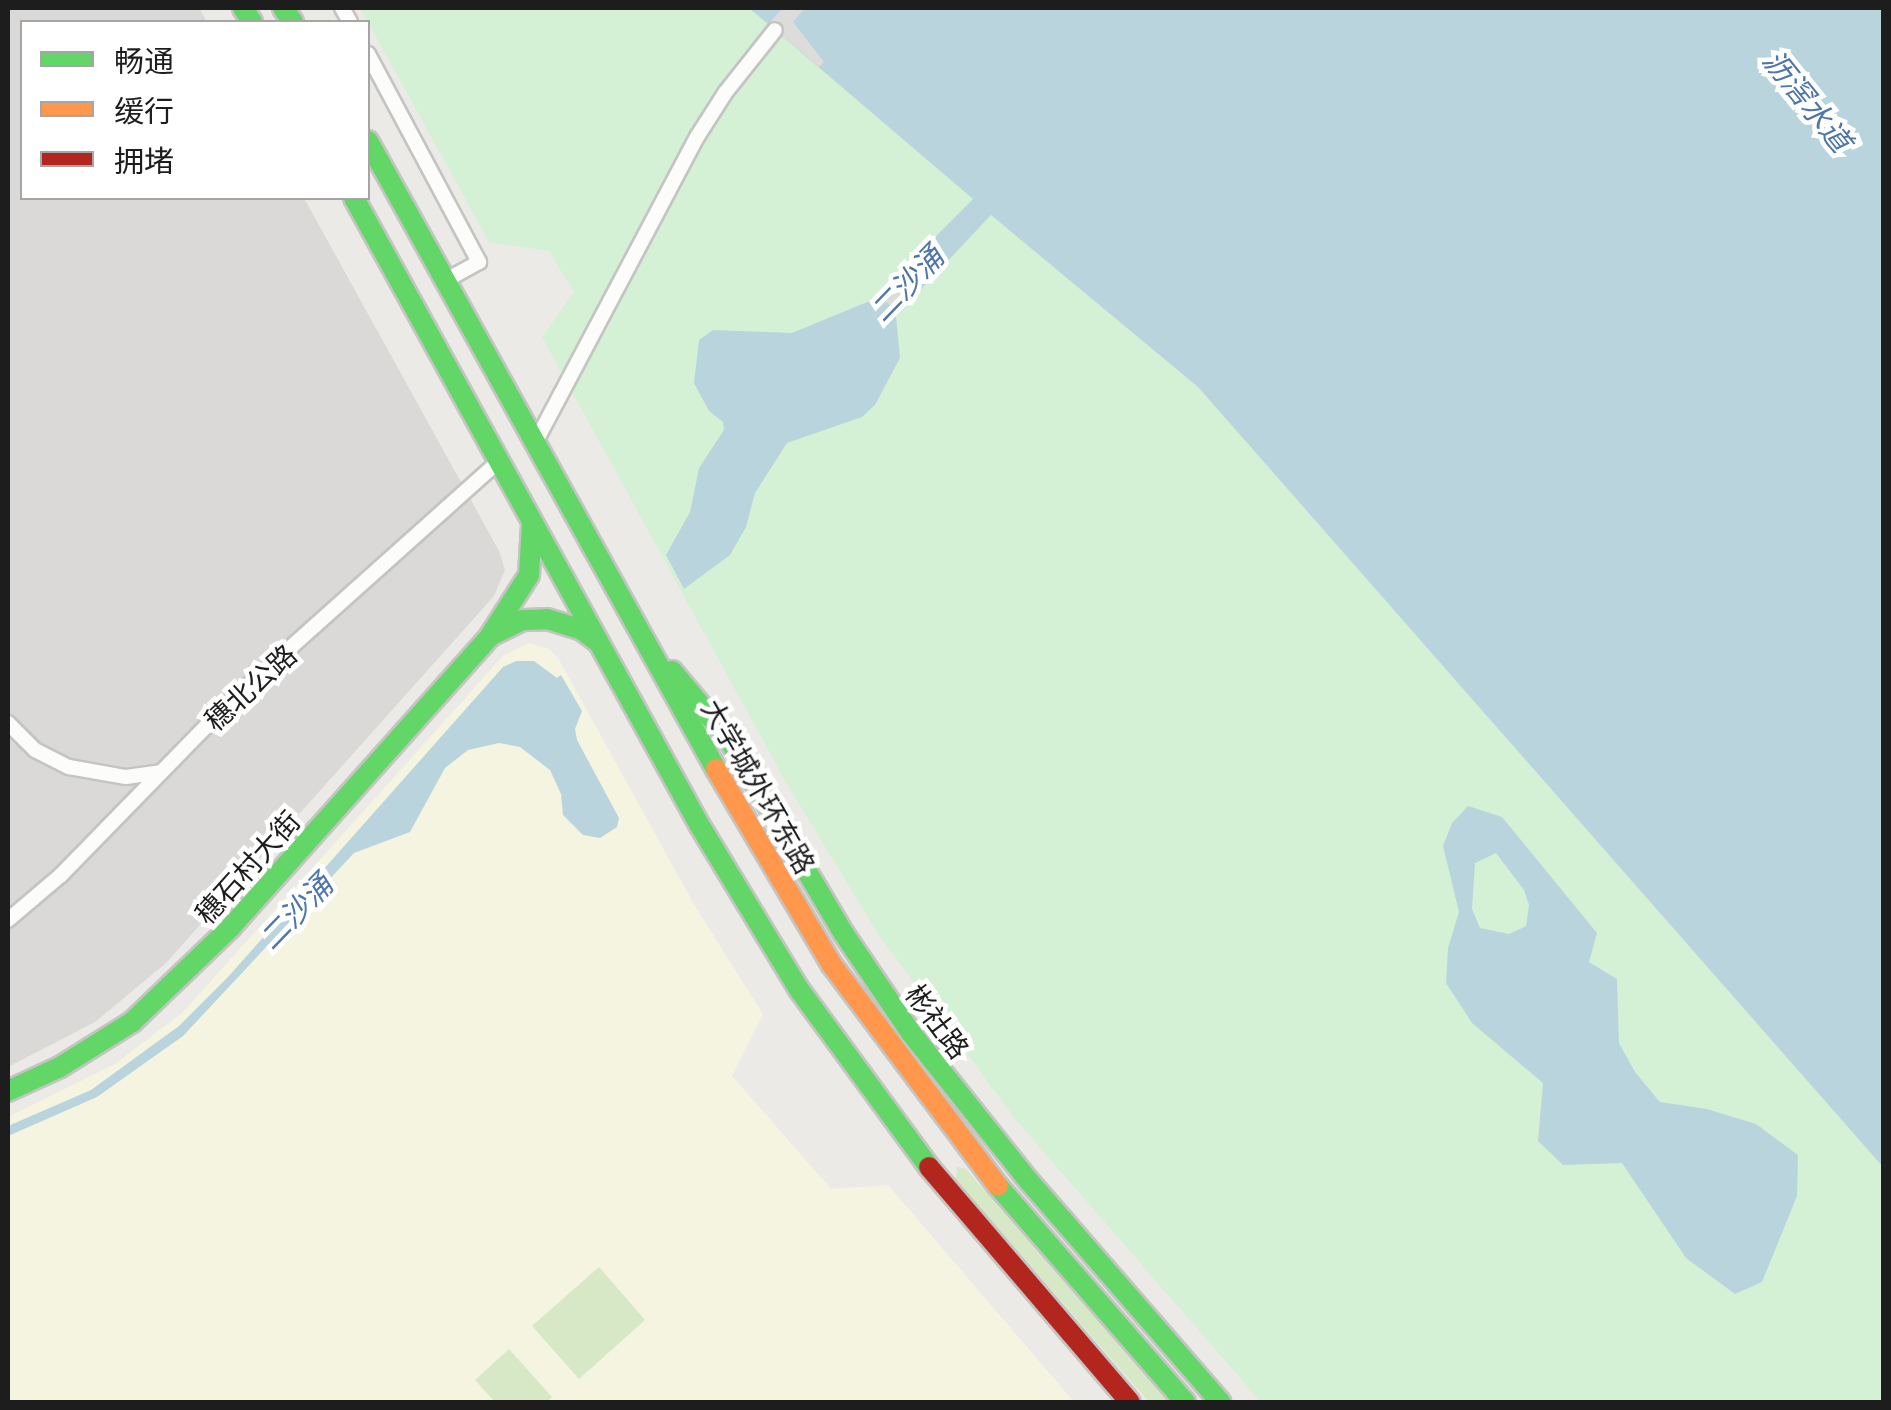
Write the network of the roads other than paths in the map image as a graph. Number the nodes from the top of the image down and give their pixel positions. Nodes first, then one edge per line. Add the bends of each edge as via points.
1 (775, 30) dead end
2 (370, 58) edge
3 (370, 145) edge
4 (355, 200) edge
5 (447, 280) junction
6 (536, 441) junction
7 (500, 460) junction
8 (531, 517) junction
9 (490, 636) junction
10 (600, 643) junction
11 (649, 647) junction
12 (8, 723) edge
13 (162, 772) junction
14 (791, 899) junction
15 (8, 920) edge
16 (756, 921) junction
17 (8, 1090) edge
18 (968, 1150) junction
19 (936, 1177) junction
20 (1130, 1402) edge
21 (1185, 1402) edge
22 (1220, 1402) edge

1 - 6 street via 697,137
2 - 5 street via 479,262
3 - 5 main road, 大学城外环东路
4 - 7 main road
5 - 6 main road, 大学城外环东路
6 - 11 main road, 大学城外环东路
7 - 8 main road
7 - 13 street, 穗北公路 via 234,698
8 - 9 main road, 穗石村大街 via 529,575
8 - 10 main road
9 - 10 main road, 穗石村大街 via 523,620 547,619
9 - 17 main road, 穗石村大街 via 172,988 98,1045
10 - 16 main road
11 - 14 main road, 大学城外环东路
11 - 22 main road, 彬社路 via 718,723 911,1033
12 - 13 street via 35,750 70,767 126,777
13 - 15 street, 穗北公路
14 - 16 main road via 794,912 785,928 766,930
14 - 18 main road, 大学城外环东路
16 - 19 main road via 832,1038
18 - 19 main road via 951,1156
18 - 21 main road, 大学城外环东路
19 - 20 main road

